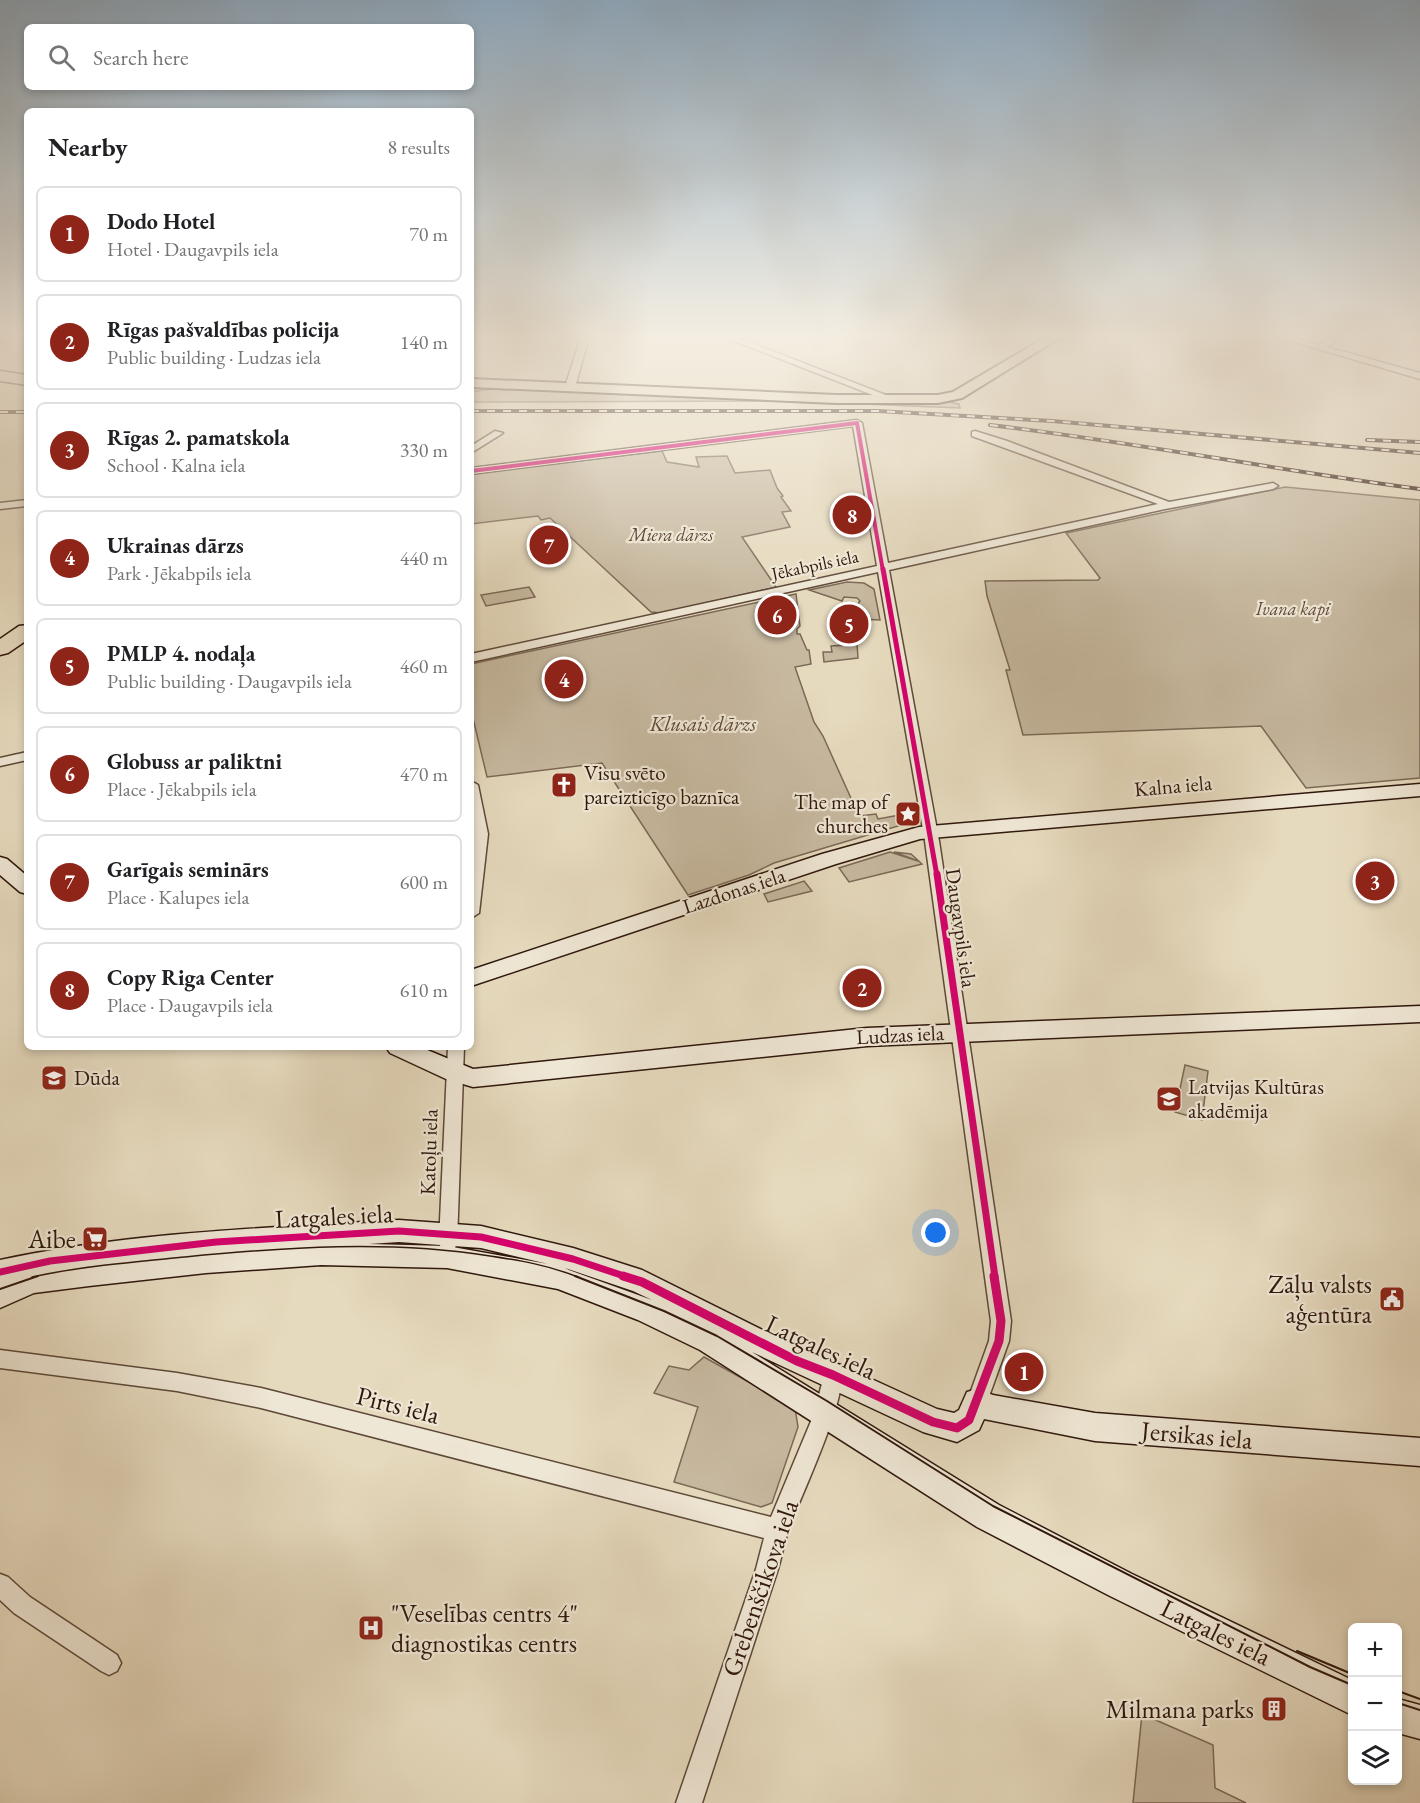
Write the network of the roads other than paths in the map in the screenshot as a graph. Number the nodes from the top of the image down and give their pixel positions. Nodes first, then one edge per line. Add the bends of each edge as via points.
1 (498, 433) dead end
2 (975, 434) dead end
3 (474, 448) edge
4 (474, 471) edge
5 (1273, 486) dead end
6 (24, 503) edge
7 (0, 506) edge
8 (1165, 506) junction
9 (883, 568) junction
10 (24, 633) edge
11 (0, 648) edge
12 (474, 657) edge
13 (24, 757) edge
14 (0, 762) edge
15 (1420, 790) edge
16 (474, 798) edge
17 (930, 831) junction
18 (0, 864) edge
19 (24, 884) edge
20 (474, 891) edge
21 (540, 957) junction
22 (474, 977) edge
23 (474, 985) edge
24 (1420, 1014) edge
25 (958, 1032) junction
26 (404, 1050) edge
27 (456, 1050) edge
28 (454, 1073) junction
29 (448, 1245) junction
30 (3, 1286) edge
31 (0, 1359) edge
32 (833, 1375) junction
33 (977, 1402) junction
34 (824, 1414) junction
35 (957, 1428) joint
36 (1420, 1452) edge
37 (777, 1530) junction
38 (0, 1585) edge
39 (109, 1663) dead end
40 (1348, 1696) edge
41 (1402, 1717) edge
42 (1420, 1722) edge
43 (689, 1803) edge

1 - 3 street
2 - 8 street via 1158,500
4 - 9 street, Daugavpils iela via 857,423
5 - 8 street, Jēkabpils iela
6 - 7 street
8 - 9 street, Jēkabpils iela
9 - 12 street, Jēkabpils iela
9 - 17 street, Daugavpils iela
10 - 11 highway
13 - 14 street
15 - 17 street, Kalna iela
16 - 20 street via 482,834
17 - 21 street, Lazdonas iela via 829,859
17 - 25 street, Daugavpils iela
18 - 19 street
21 - 22 street, Lazdonas iela
21 - 23 street, Lazdonas iela
24 - 25 street, Ludzas iela
25 - 28 street, Ludzas iela via 798,1043 488,1077
25 - 33 street, Daugavpils iela via 1000,1321 999,1341
26 - 28 street, Ludzas iela
27 - 28 street, Katoļu iela
28 - 29 street, Katoļu iela
29 - 30 street, Latgales iela via 366,1232 181,1245 50,1261
29 - 32 street, Latgales iela via 482,1237 573,1259 642,1282 797,1361
29 - 34 street, Latgales iela via 559,1278 648,1311 710,1341
31 - 37 street, Pirts iela via 261,1398
32 - 34 street, Grebenščikova iela
32 - 35 street, Latgales iela via 933,1422
33 - 35 street, Daugavpils iela via 969,1420
33 - 36 street, Jersikas iela via 1095,1427
34 - 37 street, Grebenščikova iela
34 - 40 street, Latgales iela via 988,1516
37 - 43 street, Grebenščikova iela
38 - 39 street via 22,1605
41 - 42 street

